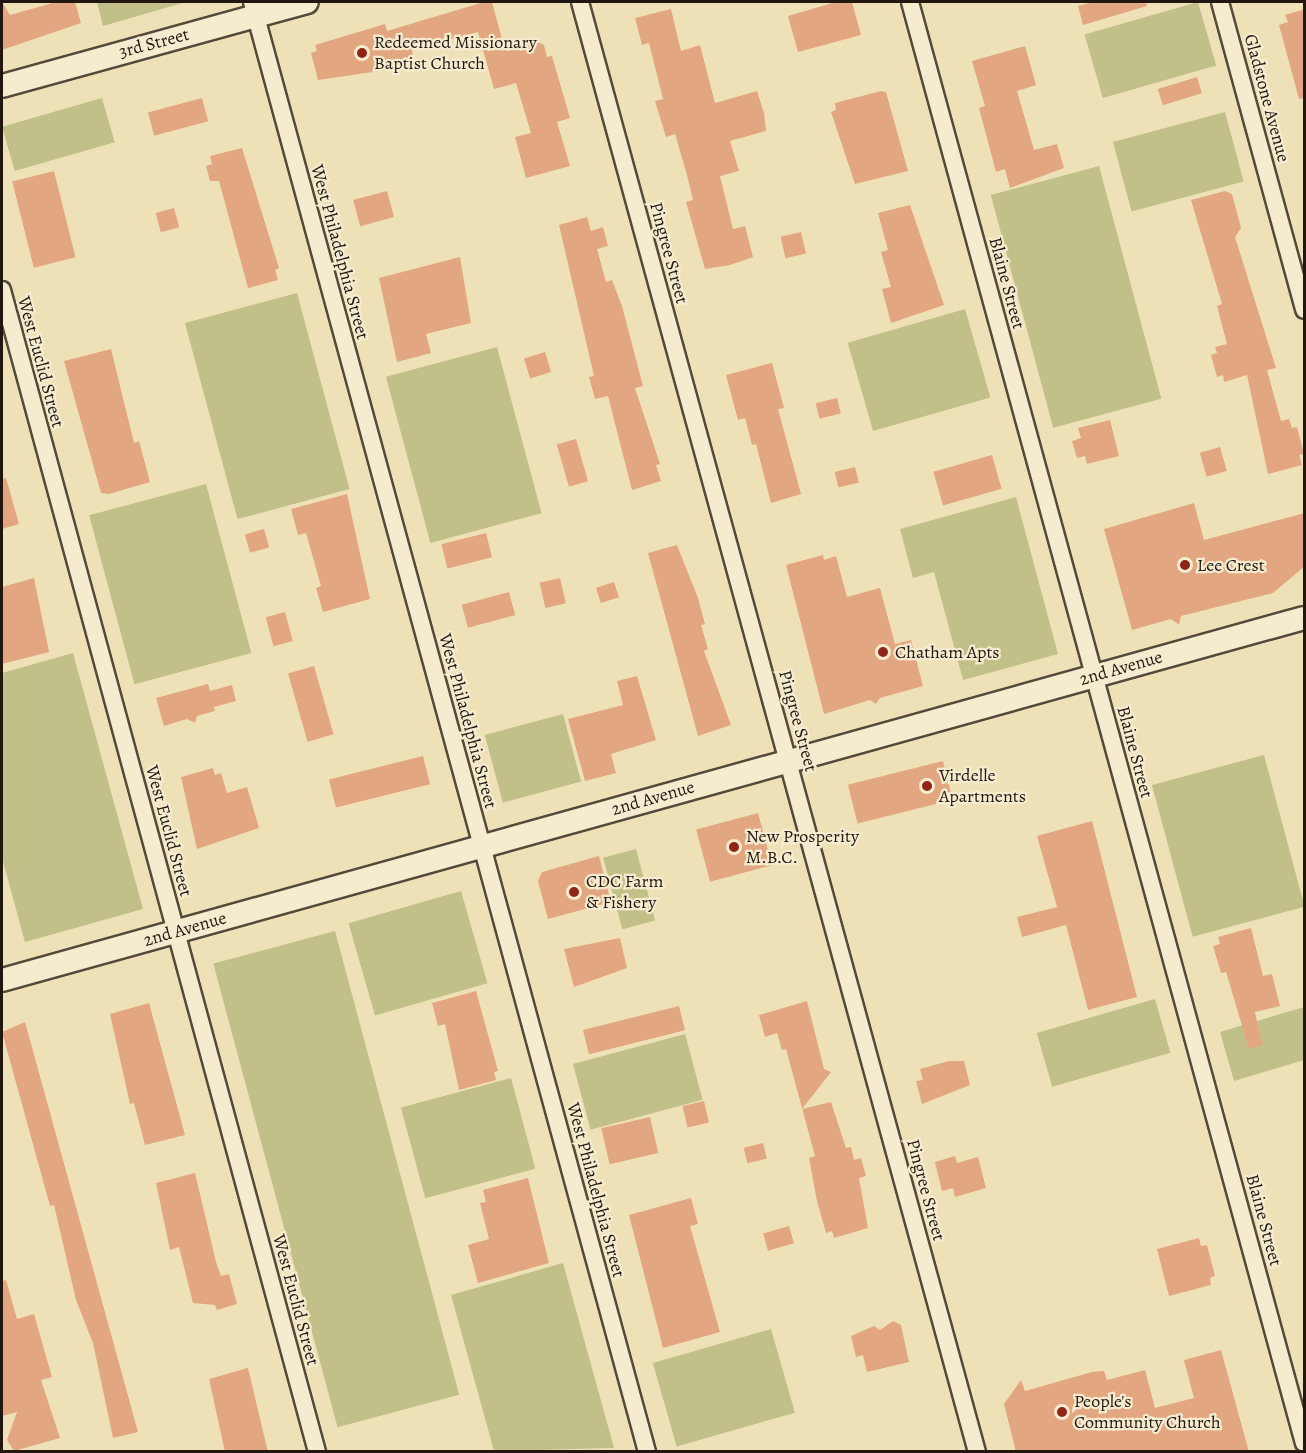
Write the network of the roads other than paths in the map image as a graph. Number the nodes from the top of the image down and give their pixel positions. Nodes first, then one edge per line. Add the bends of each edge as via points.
1 (306, 2) edge
2 (580, 2) edge
3 (910, 2) edge
4 (1220, 2) edge
5 (254, 9) edge
6 (2, 86) edge
7 (2, 290) edge
8 (1305, 310) edge
9 (1305, 618) edge
10 (1095, 676) junction
11 (788, 761) junction
12 (482, 846) junction
13 (176, 931) junction
14 (2, 980) edge
15 (1305, 1443) edge
16 (317, 1452) edge
17 (647, 1452) edge
18 (977, 1452) edge

1 - 5 street, 3rd Street
2 - 11 street, Pingree Street
3 - 10 street, Blaine Street
4 - 8 street, Gladstone Avenue
5 - 6 street, 3rd Street
5 - 12 street, West Philadelphia Street
7 - 13 street, West Euclid Street
9 - 10 street, 2nd Avenue
10 - 11 street, 2nd Avenue
10 - 15 street, Blaine Street
11 - 12 street, 2nd Avenue
11 - 18 street, Pingree Street
12 - 13 street, 2nd Avenue
12 - 17 street, West Philadelphia Street
13 - 14 street, 2nd Avenue
13 - 16 street, West Euclid Street

